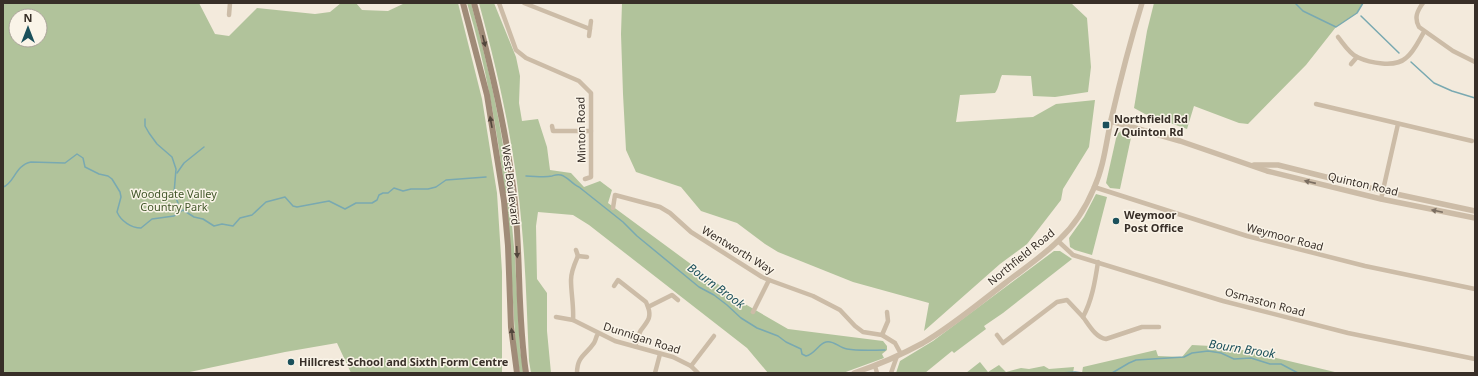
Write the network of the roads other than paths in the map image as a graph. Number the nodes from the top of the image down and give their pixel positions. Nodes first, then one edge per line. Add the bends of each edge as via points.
1 (230, 3) edge
2 (463, 3) edge
3 (474, 3) edge
4 (499, 3) edge
5 (524, 3) edge
6 (1142, 3) edge
7 (1423, 3) edge
8 (229, 15) dead end
9 (591, 21) dead end
10 (590, 29) junction
11 (1424, 32) junction
12 (590, 36) dead end
13 (1338, 37) dead end
14 (516, 50) junction
15 (511, 52) dead end
16 (1357, 57) junction
17 (1475, 62) edge
18 (1351, 64) dead end
19 (1316, 104) dead end
20 (1111, 121) junction
21 (1398, 124) junction
22 (591, 132) junction
23 (553, 137) dead end
24 (1472, 140) dead end
25 (1248, 165) junction
26 (585, 179) dead end
27 (1094, 188) junction
28 (1382, 191) junction
29 (1381, 199) junction
30 (613, 208) dead end
31 (1475, 211) edge
32 (1475, 218) edge
33 (1058, 241) junction
34 (576, 250) dead end
35 (578, 256) junction
36 (587, 258) dead end
37 (1098, 262) junction
38 (769, 280) junction
39 (614, 286) dead end
40 (1475, 289) edge
41 (678, 300) dead end
42 (648, 307) junction
43 (753, 312) dead end
44 (887, 312) dead end
45 (556, 317) dead end
46 (1083, 317) junction
47 (573, 320) junction
48 (1159, 327) dead end
49 (598, 334) junction
50 (997, 335) dead end
51 (714, 336) dead end
52 (882, 336) junction
53 (635, 346) junction
54 (660, 354) junction
55 (899, 355) junction
56 (1475, 359) edge
57 (691, 366) junction
58 (875, 366) junction
59 (517, 373) edge
60 (526, 373) edge
61 (577, 373) edge
62 (654, 373) edge
63 (698, 373) edge
64 (854, 373) edge
65 (877, 373) edge
66 (891, 373) edge

1 - 8 street
59 -> 2 main road, West Boulevard via 511,327 504,201 487,95
3 -> 60 main road, West Boulevard via 495,88 514,194
4 - 14 street
5 - 10 street
6 - 20 street, Northfield Road via 1128,47
7 - 11 street via 1416,17
9 - 10 street
10 - 12 street
11 - 16 street via 1406,58 1396,63 1386,64
11 - 17 street
13 - 16 street
14 - 15 street
14 - 22 street, Minton Road via 526,58 579,81 587,88 591,94
16 - 18 street
19 - 21 street
20 - 25 street, Quinton Road via 1180,141
20 - 27 street, Northfield Road via 1106,151
21 - 24 street
21 - 28 street
22 - 23 street via 553,129
22 - 26 street, Minton Road via 591,177
25 - 28 street, Quinton Road via 1278,165
29 -> 25 street, Quinton Road
27 - 33 street, Northfield Road via 1079,216
27 - 40 street, Weymoor Road via 1246,236 1365,266
28 - 29 street
28 - 31 street, Quinton Road
32 -> 29 street, Quinton Road
30 - 38 street, Wentworth Way via 615,195 660,207 690,232
33 - 37 street, Osmaston Road via 1073,255
33 - 55 street, Northfield Road via 958,319
34 - 35 street
35 - 36 street
35 - 47 street via 571,280
37 - 46 street via 1094,288
37 - 56 street, Osmaston Road via 1223,301 1348,333
38 - 43 street
38 - 52 street, Wentworth Way via 813,296 840,310 863,332
39 - 42 street via 618,280 646,302
41 - 42 street via 672,295
42 - 53 street via 648,322 640,332
44 - 52 street via 888,321
45 - 47 street, Dunnigan Road
46 - 48 street via 1102,339 1142,327
46 - 50 street via 1067,300 1062,300 1003,343
47 - 49 street, Dunnigan Road
49 - 53 street, Dunnigan Road
49 - 61 street via 581,356
51 - 57 street
52 - 55 street, Wentworth Way via 895,343
53 - 54 street, Dunnigan Road
54 - 57 street, Dunnigan Road
54 - 62 street
55 - 58 street, Northfield Road
55 - 66 street
57 - 63 street, Dunnigan Road
58 - 64 street, Northfield Road
58 - 65 street

